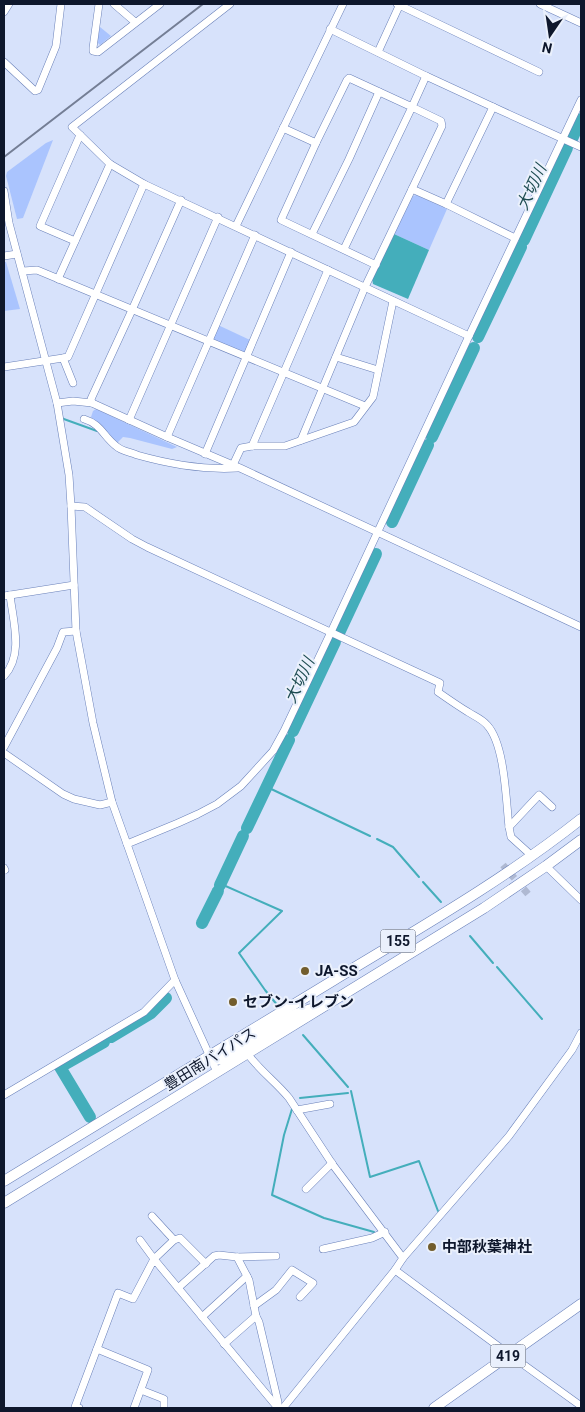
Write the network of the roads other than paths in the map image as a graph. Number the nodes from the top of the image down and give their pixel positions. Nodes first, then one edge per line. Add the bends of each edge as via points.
1 (9, 4) edge
2 (61, 4) edge
3 (99, 4) edge
4 (114, 4) edge
5 (160, 4) edge
6 (230, 4) edge
7 (343, 4) edge
8 (399, 4) edge
9 (540, 4) edge
10 (4, 12) edge
11 (136, 22) junction
12 (581, 23) edge
13 (330, 30) junction
14 (378, 52) junction
15 (4, 62) edge
16 (539, 72) dead end
17 (426, 76) junction
18 (379, 92) junction
19 (581, 100) edge
20 (412, 107) junction
21 (493, 107) junction
22 (283, 128) junction
23 (80, 135) junction
24 (563, 138) junction
25 (316, 144) junction
26 (581, 147) edge
27 (110, 164) junction
28 (144, 184) junction
29 (412, 189) junction
30 (4, 191) edge
31 (181, 200) junction
32 (446, 204) junction
33 (218, 217) junction
34 (236, 226) junction
35 (312, 234) junction
36 (255, 235) junction
37 (516, 238) junction
38 (75, 241) junction
39 (344, 249) junction
40 (291, 252) junction
41 (17, 254) junction
42 (4, 256) edge
43 (376, 265) junction
44 (328, 270) junction
45 (23, 271) junction
46 (58, 279) junction
47 (365, 287) junction
48 (96, 295) junction
49 (393, 300) junction
50 (132, 310) junction
51 (169, 326) junction
52 (469, 336) junction
53 (208, 342) junction
54 (246, 357) junction
55 (336, 357) junction
56 (64, 358) junction
57 (47, 360) junction
58 (4, 367) edge
59 (378, 370) junction
60 (284, 373) junction
61 (73, 382) dead end
62 (323, 388) junction
63 (58, 403) junction
64 (92, 403) junction
65 (365, 406) junction
66 (84, 419) dead end
67 (129, 420) junction
68 (167, 437) junction
69 (302, 440) junction
70 (252, 446) junction
71 (205, 454) junction
72 (236, 466) junction
73 (71, 506) junction
74 (378, 532) junction
75 (74, 585) junction
76 (7, 595) edge
77 (581, 627) edge
78 (76, 631) junction
79 (331, 632) junction
80 (4, 676) edge
81 (4, 747) edge
82 (4, 752) edge
83 (112, 802) junction
84 (552, 807) dead end
85 (581, 819) edge
86 (581, 824) edge
87 (509, 827) junction
88 (562, 834) junction
89 (581, 840) edge
90 (127, 844) junction
91 (532, 856) junction
92 (546, 866) junction
93 (581, 900) edge
94 (175, 980) junction
95 (331, 1002) junction
96 (581, 1033) edge
97 (247, 1053) junction
98 (209, 1057) junction
99 (217, 1072) junction
100 (4, 1095) edge
101 (330, 1104) dead end
102 (297, 1110) junction
103 (332, 1163) junction
104 (4, 1181) edge
105 (306, 1189) dead end
106 (4, 1203) edge
107 (152, 1216) dead end
108 (385, 1232) junction
109 (140, 1240) dead end
110 (174, 1240) junction
111 (323, 1249) dead end
112 (276, 1256) dead end
113 (237, 1257) junction
114 (403, 1258) junction
115 (154, 1259) junction
116 (206, 1264) junction
117 (395, 1270) junction
118 (247, 1276) junction
119 (178, 1288) junction
120 (300, 1297) dead end
121 (581, 1304) edge
122 (254, 1306) junction
123 (256, 1316) junction
124 (202, 1317) junction
125 (224, 1344) junction
126 (97, 1349) junction
127 (510, 1354) junction
128 (141, 1390) junction
129 (581, 1406) edge
130 (79, 1408) edge
131 (134, 1408) edge
132 (164, 1408) edge
133 (278, 1408) edge
134 (283, 1408) edge
135 (434, 1408) edge

1 - 10 street
2 - 15 street via 56,46 38,90 35,91
3 - 11 street via 94,51 98,52
4 - 11 street
5 - 11 street
6 - 23 street via 72,127
7 - 13 street
8 - 14 street
8 - 16 street
9 - 12 street
13 - 14 street
13 - 22 street
14 - 17 street
17 - 20 street
17 - 21 street
18 - 20 street
18 - 25 street via 349,78
18 - 35 street
19 - 24 street
20 - 29 street via 441,121 442,126
20 - 39 street
21 - 24 street
21 - 32 street
22 - 25 street
22 - 34 street
23 - 27 street
23 - 38 street via 40,226
24 - 26 street
24 - 37 street
25 - 35 street via 281,220
27 - 28 street
27 - 38 street
28 - 31 street
28 - 48 street
29 - 32 street
29 - 43 street
30 - 41 street
31 - 33 street
31 - 50 street
32 - 37 street
33 - 34 street
33 - 51 street
34 - 36 street
35 - 39 street
36 - 40 street
36 - 53 street
37 - 52 street
38 - 46 street
39 - 43 street
40 - 44 street
40 - 54 street
41 - 42 street
41 - 45 street
43 - 47 street
44 - 47 street
44 - 60 street
45 - 46 street via 37,270
45 - 57 street
46 - 48 street
47 - 49 street
47 - 55 street
48 - 50 street
48 - 56 street via 68,357
49 - 52 street
49 - 59 street
50 - 51 street
50 - 64 street
51 - 53 street
51 - 67 street
52 - 74 street
53 - 54 street
53 - 68 street
54 - 60 street
54 - 71 street
55 - 59 street
55 - 62 street
56 - 57 street
56 - 61 street
57 - 58 street
57 - 63 street
59 - 65 street via 373,397
60 - 62 street
60 - 70 street
62 - 65 street
62 - 69 street
63 - 64 street
63 - 73 street
64 - 67 street
65 - 69 street via 354,422
66 - 72 street via 93,422 116,447 124,451 187,466 219,469
67 - 68 street
68 - 71 street
69 - 70 street via 285,446
70 - 72 street via 241,448
71 - 72 street
72 - 74 street
73 - 75 street
73 - 79 street via 85,507 132,539
74 - 77 street
74 - 79 street
75 - 76 street
75 - 78 street
76 - 80 street via 16,646 11,666
78 - 81 street via 63,632
78 - 83 street via 92,723
79 - 87 street via 440,683 438,692 488,725 502,760
79 - 90 street via 273,751 241,786 198,814
82 - 83 street via 63,794 100,805
83 - 90 street
84 - 87 street via 539,795
85 - 88 highway, 豊田南バイパス / 155
86 - 88 highway
87 - 91 street via 511,837
88 - 91 highway, 豊田南バイパス / 155
89 - 92 highway, 豊田南バイパス / 155
90 - 94 street
91 - 98 highway, 豊田南バイパス / 155
92 - 93 street
92 - 95 highway, 豊田南バイパス / 155
94 - 98 street
94 - 100 street via 144,1012
95 - 97 highway, 豊田南バイパス / 155
95 - 98 highway, 155 via 287,1018 221,1059
96 - 114 street via 575,1052 509,1136
97 - 99 highway, 豊田南バイパス / 155
97 - 102 street via 284,1091
98 - 99 street
98 - 104 highway, 豊田南バイパス / 155
99 - 106 highway, 豊田南バイパス / 155
101 - 102 street
102 - 103 street
103 - 105 street
103 - 108 street
107 - 110 street
108 - 111 street
108 - 114 street
109 - 115 street
110 - 115 street
110 - 116 street via 180,1238
112 - 113 street
113 - 116 street via 214,1256
113 - 118 street
114 - 117 street
115 - 119 street
115 - 126 street via 133,1299 118,1293
116 - 119 street
117 - 127 street
117 - 134 street
118 - 122 street
118 - 124 street
119 - 124 street
120 - 122 street via 313,1283 292,1270 276,1290
121 - 127 highway, 419
122 - 123 street
123 - 125 street
123 - 133 street
124 - 125 street
125 - 133 street
126 - 128 street via 148,1370
126 - 130 street via 75,1407
127 - 129 street
127 - 135 highway, 419
128 - 131 street
128 - 132 street via 164,1399

